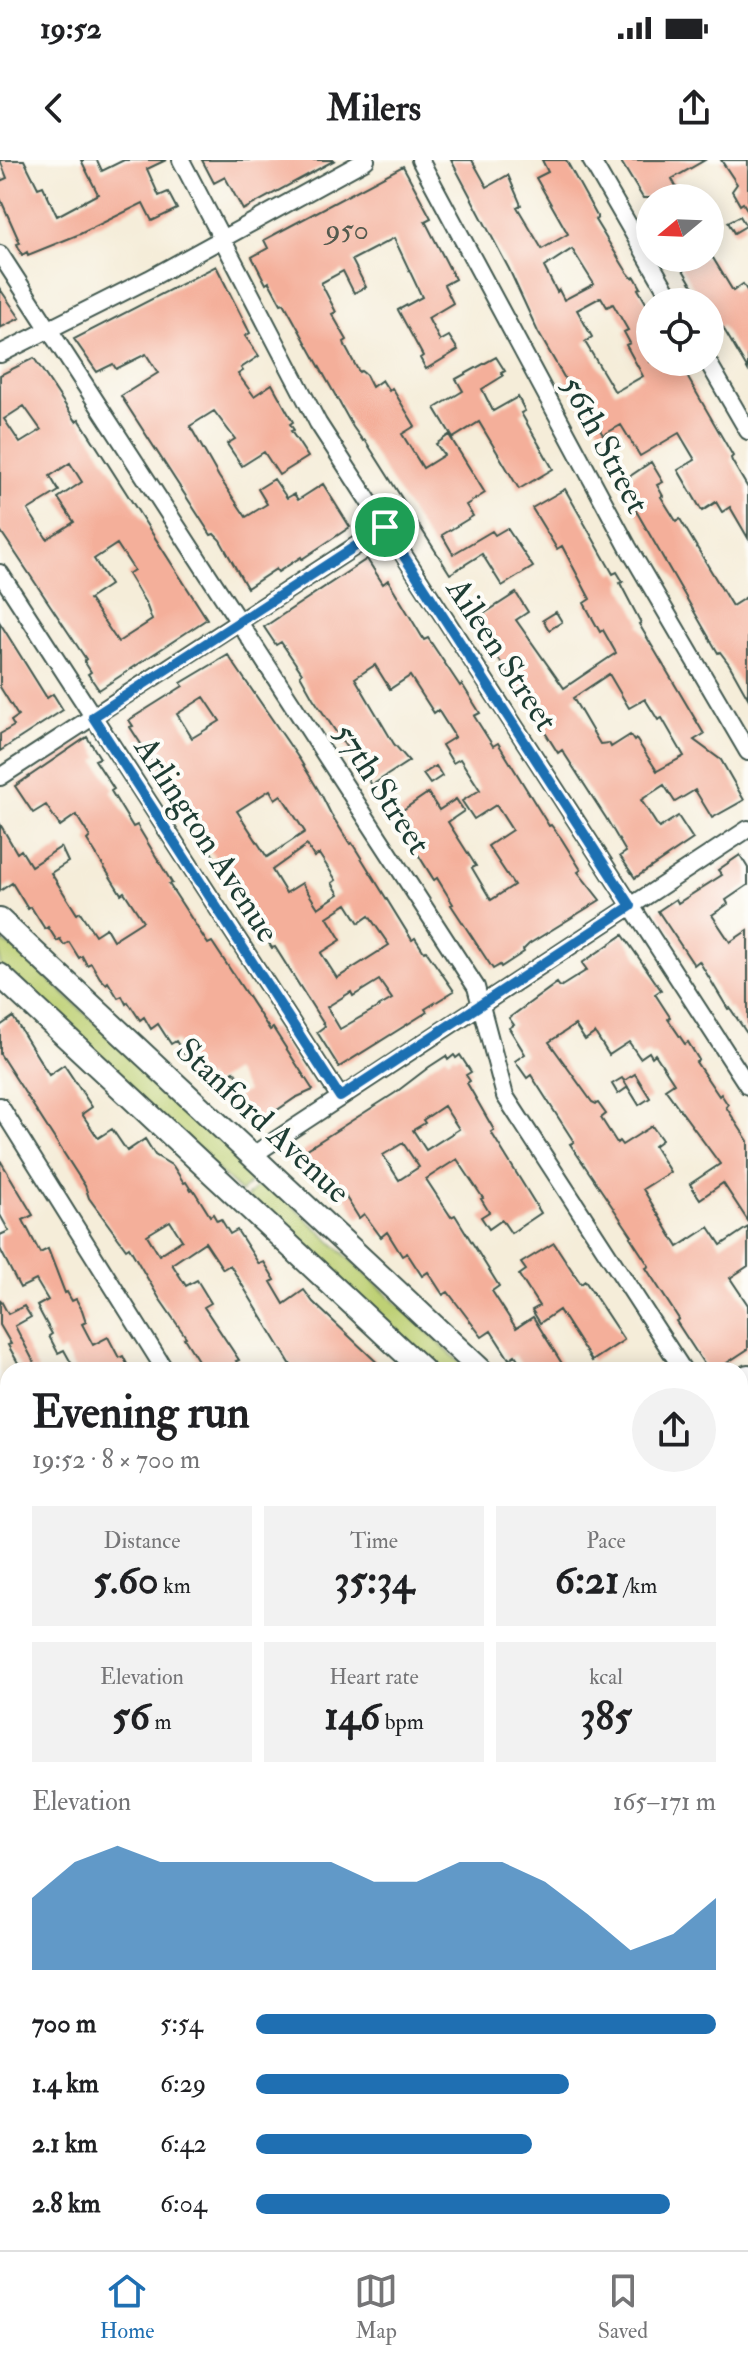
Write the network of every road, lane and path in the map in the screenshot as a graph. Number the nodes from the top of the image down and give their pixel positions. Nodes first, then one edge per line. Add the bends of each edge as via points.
1 (181, 160) edge
2 (366, 160) edge
3 (420, 160) edge
4 (591, 160) edge
5 (221, 238) junction
6 (0, 254) edge
7 (665, 288) edge
8 (49, 330) junction
9 (0, 354) edge
10 (716, 376) edge
11 (748, 431) edge
12 (385, 527) junction
13 (0, 573) edge
14 (238, 621) junction
15 (93, 717) junction
16 (748, 752) edge
17 (0, 777) edge
18 (748, 829) edge
19 (631, 906) junction
20 (0, 920) edge
21 (0, 975) edge
22 (481, 1006) junction
23 (748, 1086) edge
24 (340, 1097) junction
25 (0, 1106) edge
26 (7, 1130) edge
27 (253, 1155) junction
28 (160, 1362) edge
29 (414, 1362) edge
30 (473, 1362) edge
31 (678, 1362) edge

1 - 5 street, Aileen Street
2 - 5 street
3 - 16 street, 56th Street via 628,547
4 - 7 street
5 - 8 street
5 - 12 street, Aileen Street via 318,423
6 - 8 street, 57th Street
8 - 9 street
8 - 14 street, 57th Street
10 - 11 street
12 - 14 street
12 - 19 street, Aileen Street
13 - 15 street, Arlington Avenue
14 - 15 street
14 - 22 street, 57th Street via 476,987
15 - 17 street
15 - 24 street, Arlington Avenue
18 - 19 street
19 - 22 street
19 - 23 street, Aileen Street
20 - 27 main road, Stanford Avenue
21 - 29 main road
22 - 24 street
22 - 31 street, 57th Street via 505,1096
24 - 27 street
25 - 26 street
26 - 28 street
27 - 30 main road, Stanford Avenue

